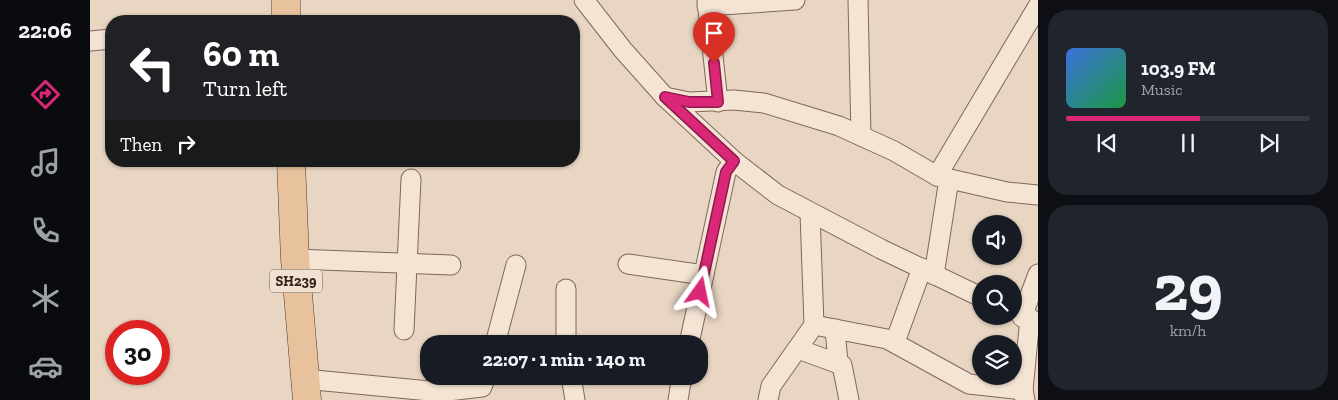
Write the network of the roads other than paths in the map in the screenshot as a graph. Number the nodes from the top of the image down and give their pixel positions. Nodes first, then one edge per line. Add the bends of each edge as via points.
1 (286, 0) edge
2 (584, 0) edge
3 (795, 0) edge
4 (858, 0) edge
5 (707, 3) edge
6 (1038, 6) edge
7 (286, 15) edge
8 (105, 40) edge
9 (90, 41) edge
10 (665, 97) junction
11 (718, 102) junction
12 (861, 136) junction
13 (734, 161) junction
14 (291, 167) edge
15 (943, 177) junction
16 (411, 180) dead end
17 (1038, 195) edge
18 (810, 213) junction
19 (295, 259) junction
20 (408, 264) junction
21 (628, 264) dead end
22 (451, 265) dead end
23 (516, 265) dead end
24 (928, 272) junction
25 (1038, 274) edge
26 (704, 275) junction
27 (566, 289) dead end
28 (972, 293) edge
29 (1026, 317) edge
30 (814, 325) junction
31 (835, 329) junction
32 (404, 330) dead end
33 (497, 335) edge
34 (566, 335) edge
35 (691, 335) edge
36 (895, 342) junction
37 (798, 349) junction
38 (838, 363) junction
39 (483, 385) edge
40 (572, 385) edge
41 (680, 385) edge
42 (306, 389) edge
43 (1024, 395) edge
44 (575, 400) edge
45 (678, 400) edge
46 (768, 400) edge
47 (849, 400) edge

1 - 7 main road
2 - 10 street
3 - 5 street
4 - 12 street
5 - 11 street
6 - 15 street
8 - 9 street
10 - 11 street via 689,102
10 - 13 street
11 - 12 street via 764,103
12 - 15 street
13 - 18 street via 778,195
13 - 26 street via 726,172
14 - 19 main road, SH239
15 - 17 street via 1007,192
15 - 24 street
16 - 20 street
18 - 24 street
18 - 30 street
19 - 20 street
19 - 42 main road, SH239
20 - 22 street
20 - 32 street
21 - 26 street
23 - 33 street
24 - 28 street
24 - 36 street
25 - 29 street
26 - 35 street
27 - 34 street
29 - 43 street
30 - 31 street
30 - 37 street
31 - 36 street
31 - 38 street
36 - 43 street via 969,384
37 - 38 street
37 - 46 street via 771,386
38 - 47 street via 844,370
39 - 42 street via 440,392
40 - 44 street
41 - 45 street

